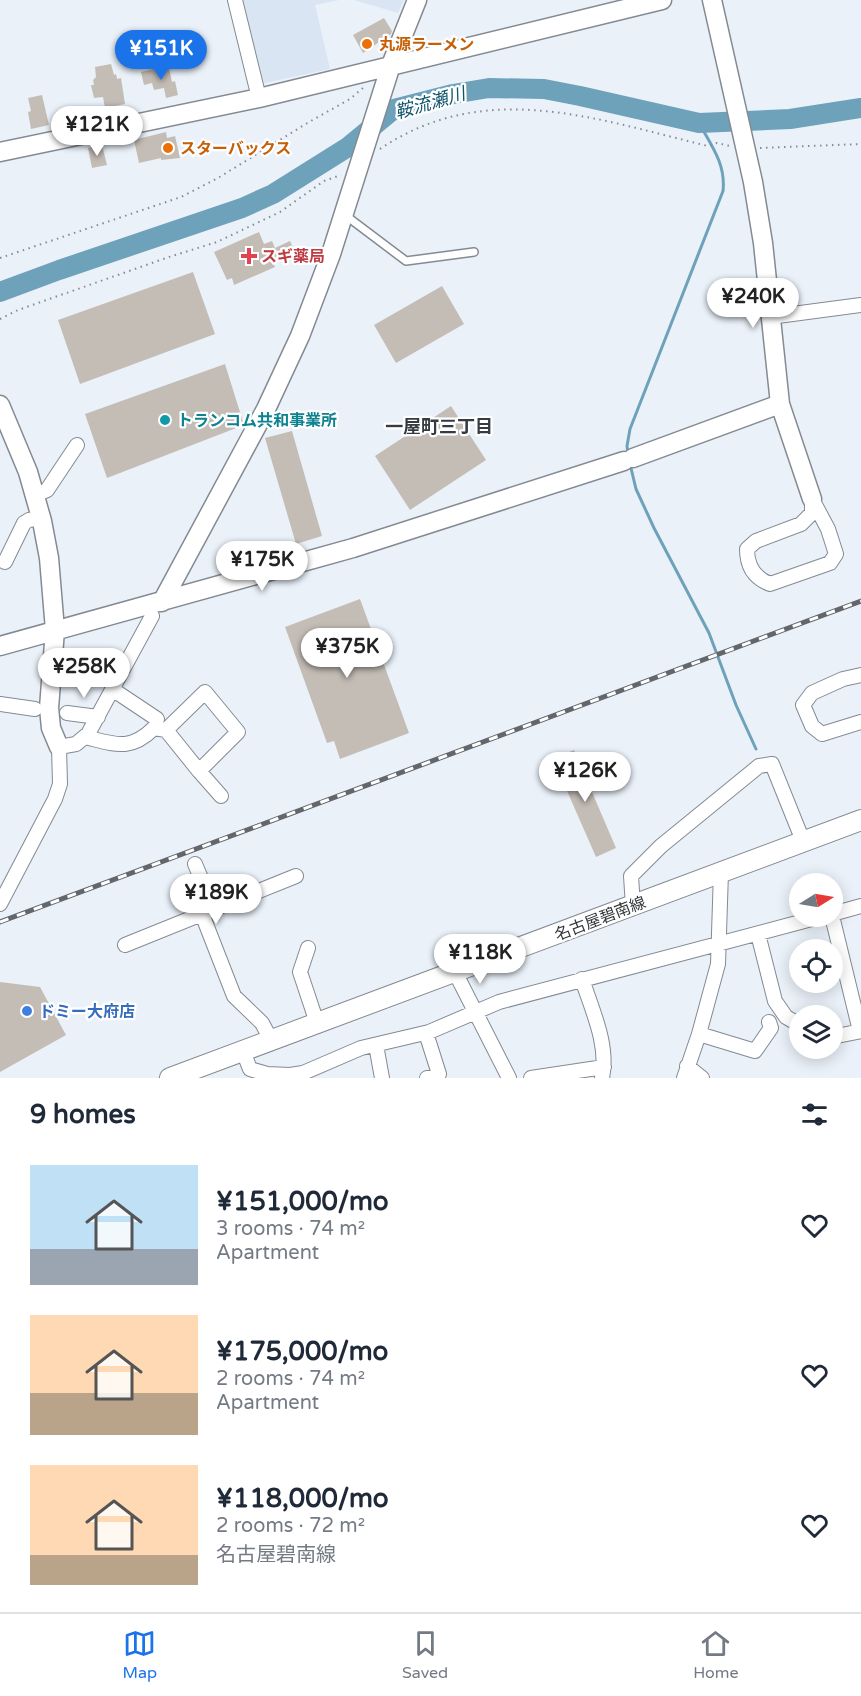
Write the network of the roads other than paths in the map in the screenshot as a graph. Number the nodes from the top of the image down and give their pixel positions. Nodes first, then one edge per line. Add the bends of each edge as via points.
1 (235, 0) edge
2 (417, 0) edge
3 (662, 0) edge
4 (712, 0) edge
5 (391, 65) junction
6 (259, 98) junction
7 (0, 152) edge
8 (343, 213) junction
9 (474, 252) dead end
10 (861, 305) edge
11 (770, 317) junction
12 (780, 404) junction
13 (0, 405) edge
14 (4, 427) edge
15 (77, 445) dead end
16 (35, 495) junction
17 (812, 500) junction
18 (41, 518) junction
19 (5, 562) dead end
20 (157, 609) junction
21 (55, 630) junction
22 (0, 646) edge
23 (861, 675) edge
24 (112, 689) junction
25 (0, 705) edge
26 (35, 709) dead end
27 (67, 713) dead end
28 (98, 717) junction
29 (861, 722) edge
30 (162, 725) junction
31 (85, 737) junction
32 (59, 747) junction
33 (199, 771) junction
34 (221, 796) dead end
35 (861, 820) edge
36 (803, 841) junction
37 (195, 864) dead end
38 (721, 872) junction
39 (296, 876) dead end
40 (0, 904) edge
41 (633, 906) junction
42 (861, 906) edge
43 (208, 911) junction
44 (843, 912) edge
45 (789, 925) edge
46 (835, 927) edge
47 (758, 934) junction
48 (720, 943) junction
49 (125, 945) dead end
50 (308, 948) dead end
51 (455, 972) junction
52 (582, 979) junction
53 (477, 1013) junction
54 (789, 1019) edge
55 (769, 1022) dead end
56 (317, 1023) junction
57 (860, 1031) edge
58 (426, 1033) junction
59 (699, 1034) junction
60 (843, 1035) edge
61 (271, 1040) junction
62 (376, 1046) junction
63 (243, 1051) junction
64 (603, 1072) edge
65 (686, 1072) edge
66 (550, 1077) edge
67 (170, 1078) edge
68 (382, 1078) edge
69 (427, 1078) edge
70 (509, 1078) edge
71 (531, 1078) edge
72 (702, 1078) edge

1 - 6 street
2 - 5 street
3 - 5 street
4 - 11 street via 763,243
5 - 6 street
5 - 8 street via 375,86 360,159
6 - 7 street
8 - 9 lane via 405,261
8 - 20 street via 290,357 240,460
10 - 11 street
11 - 12 street
12 - 17 street
12 - 20 street via 629,459
13 - 14 street
14 - 16 street via 28,472
15 - 16 street via 47,490
16 - 18 street
17 - 17 street via 836,554 830,563 770,584 759,580 747,561 747,549 756,541 801,524 812,513
18 - 19 street via 24,523
18 - 21 street
20 - 21 street
20 - 24 street
21 - 22 street
21 - 32 street via 49,708 51,728
23 - 29 street via 812,693 803,705 812,726 822,734
24 - 28 street
24 - 30 street
25 - 26 street
27 - 28 street
28 - 31 street
30 - 31 street via 144,739 122,745
30 - 33 street
30 - 33 street via 205,692 238,732
31 - 32 street via 76,744
32 - 40 street via 60,784 55,799
33 - 34 street
35 - 36 main road, 名古屋碧南線
36 - 38 main road, 名古屋碧南線
36 - 41 street via 772,764 759,766 661,846 631,876
37 - 43 street
38 - 41 main road, 名古屋碧南線
38 - 48 street
39 - 43 street
41 - 51 main road, 名古屋碧南線
42 - 44 street
43 - 49 street
43 - 61 street via 234,996 262,1023
45 - 47 street
46 - 57 street
47 - 48 street
47 - 54 street via 775,1000
48 - 52 street
48 - 59 street
50 - 56 street via 300,972
51 - 53 street
51 - 56 main road, 名古屋碧南線
52 - 53 street via 499,1002
52 - 64 street via 604,1049
53 - 58 street
53 - 70 street
55 - 59 street via 771,1028 755,1051
56 - 61 main road, 名古屋碧南線
57 - 60 street
58 - 62 street
58 - 69 street via 439,1074
59 - 65 street
61 - 63 main road, 名古屋碧南線
62 - 63 street via 290,1075 250,1069
62 - 68 street
63 - 67 main road, 名古屋碧南線
64 - 66 street
65 - 72 street
66 - 71 street

